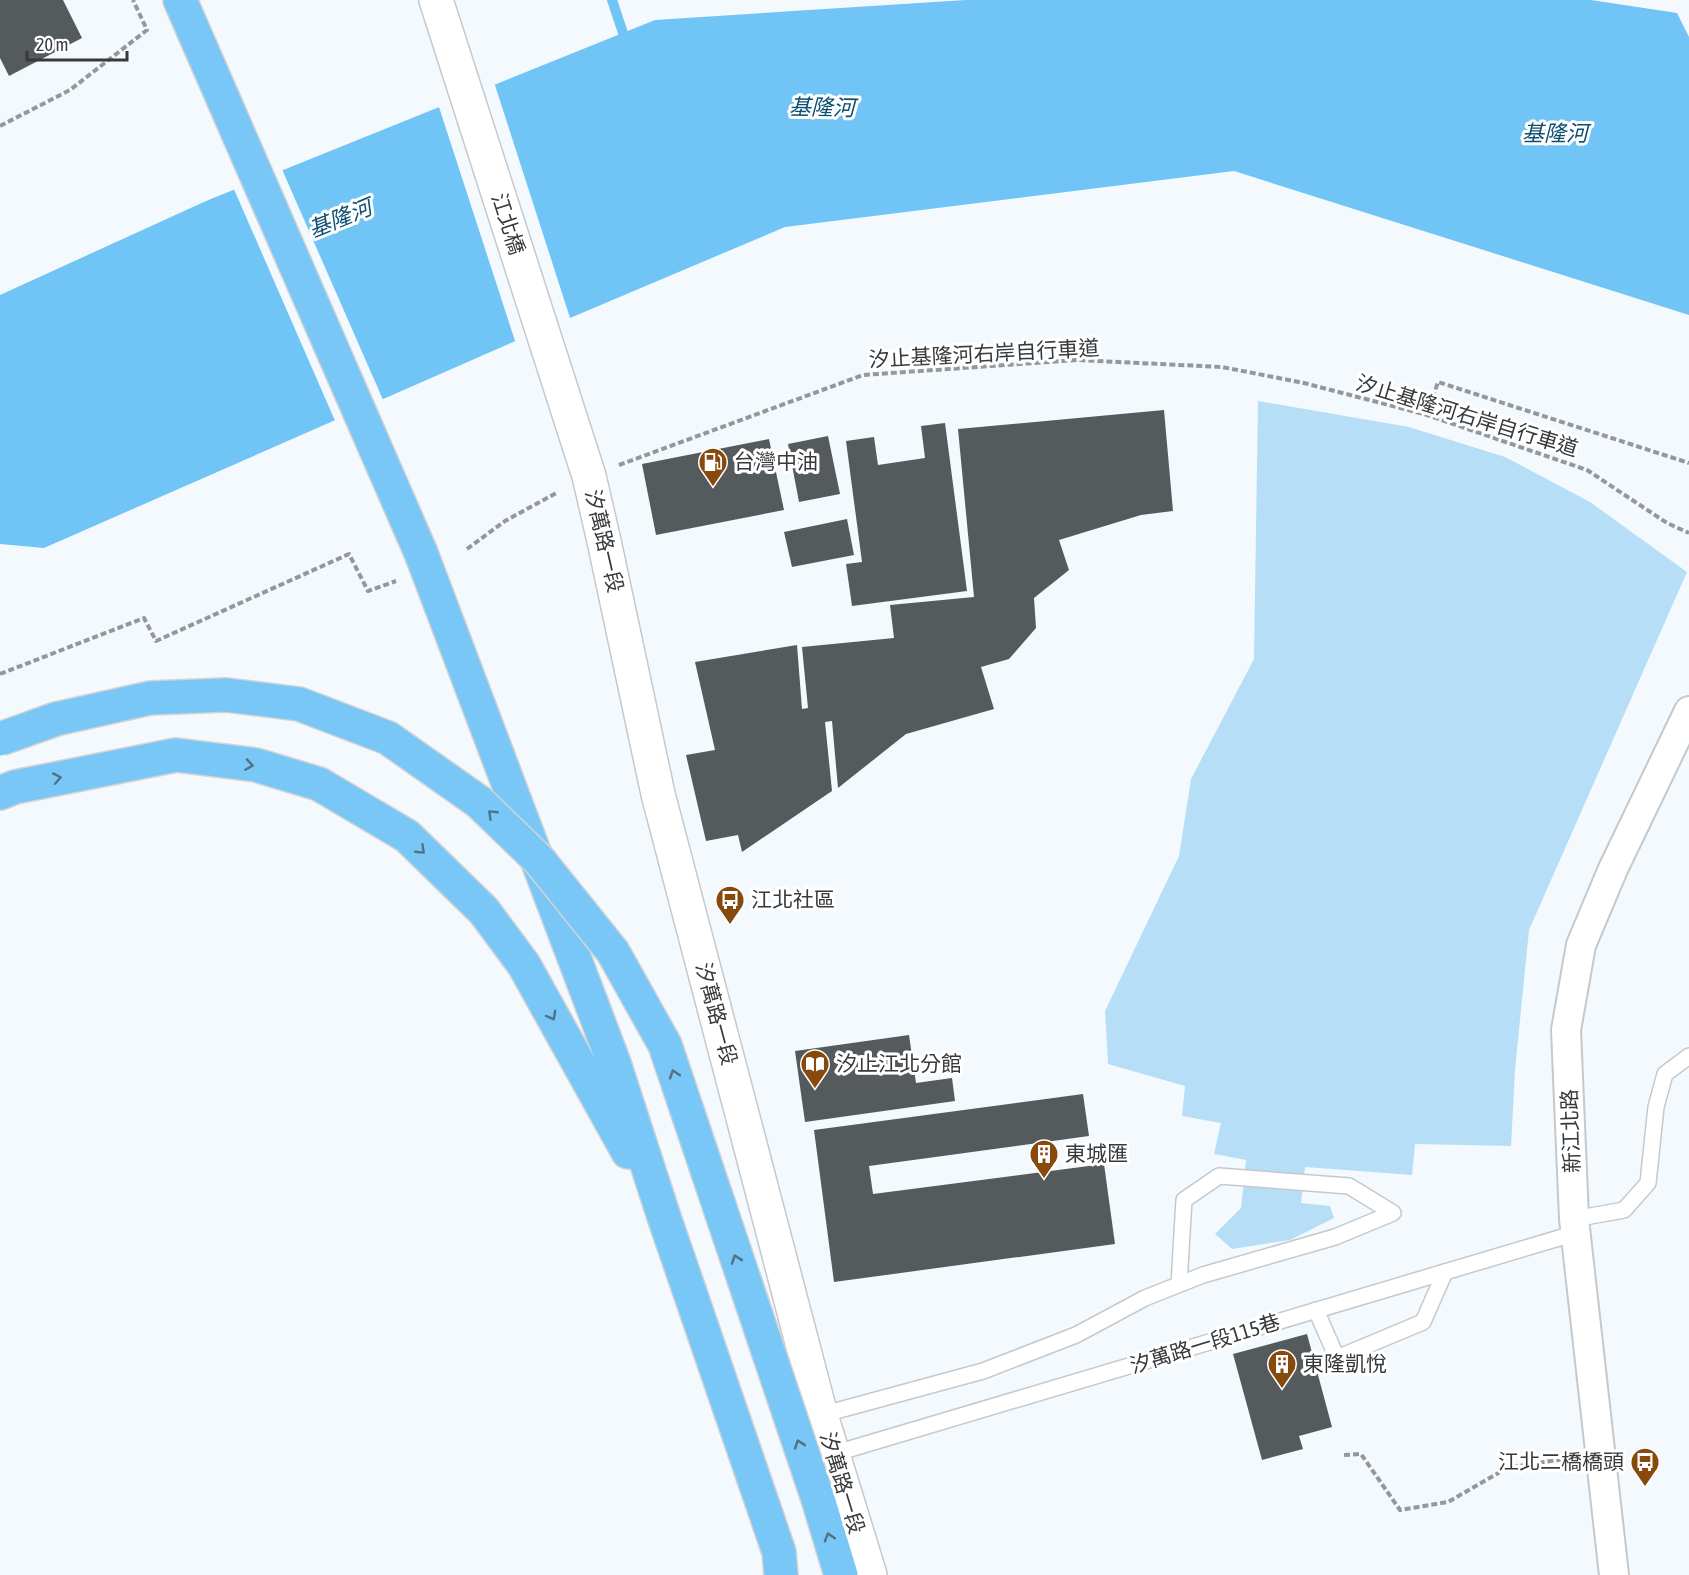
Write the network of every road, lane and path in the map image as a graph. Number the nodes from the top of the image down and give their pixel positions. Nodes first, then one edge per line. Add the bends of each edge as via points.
1 (133, 0) edge
2 (180, 0) edge
3 (436, 0) edge
4 (0, 126) edge
5 (1427, 415) junction
6 (584, 462) junction
7 (1689, 463) edge
8 (1689, 533) edge
9 (467, 549) dead end
10 (397, 580) dead end
11 (0, 674) edge
12 (1689, 711) edge
13 (0, 739) edge
14 (0, 793) edge
15 (1689, 1056) edge
16 (664, 1217) junction
17 (1575, 1226) junction
18 (1445, 1272) junction
19 (1179, 1284) junction
20 (1316, 1311) junction
21 (821, 1415) junction
22 (833, 1454) junction
23 (1600, 1454) junction
24 (1344, 1455) dead end
25 (780, 1564) edge
26 (802, 1575) edge
27 (841, 1575) edge
28 (870, 1575) edge
29 (1614, 1575) edge

1 - 4 path via 147,30 70,90
2 - 16 highway via 421,553 614,1063
3 - 6 street, 江北橋
5 - 6 path, 汐止基隆河右岸自行車道 via 1304,383 1222,367 1077,360 863,375
5 - 7 path via 1438,382
5 - 8 path, 汐止基隆河右岸自行車道 via 1587,470 1667,523
6 - 9 path, 汐止基隆河右岸自行車道
6 - 21 street, 汐萬路一段 via 658,794
10 - 11 path via 368,591 349,554 156,641 144,618
12 - 17 street, 新江北路 via 1581,945 1566,1030
27 -> 13 highway, bridge via 665,1045 613,952 539,860 479,802 388,738 299,704 226,695 150,698 56,719
14 -> 16 highway via 176,755 256,765 319,784 407,836 484,911 524,965
15 - 17 lane, 汐萬路一段115巷 via 1665,1074 1656,1107 1648,1183 1624,1210
16 - 25 highway
17 - 18 lane, 汐萬路一段115巷
17 - 23 street, 新江北路
18 - 20 lane, 汐萬路一段115巷
18 - 20 lane via 1423,1322 1337,1358
19 - 19 lane via 1335,1238 1393,1213 1349,1186 1220,1176 1184,1200
19 - 21 lane via 1076,1335 983,1371
20 - 22 lane, 汐萬路一段115巷
21 - 22 street, 汐萬路一段
22 - 28 street, 汐萬路一段
23 - 24 path via 1507,1468 1448,1502 1400,1510 1361,1454
23 - 29 street, 新江北路
25 - 26 highway

